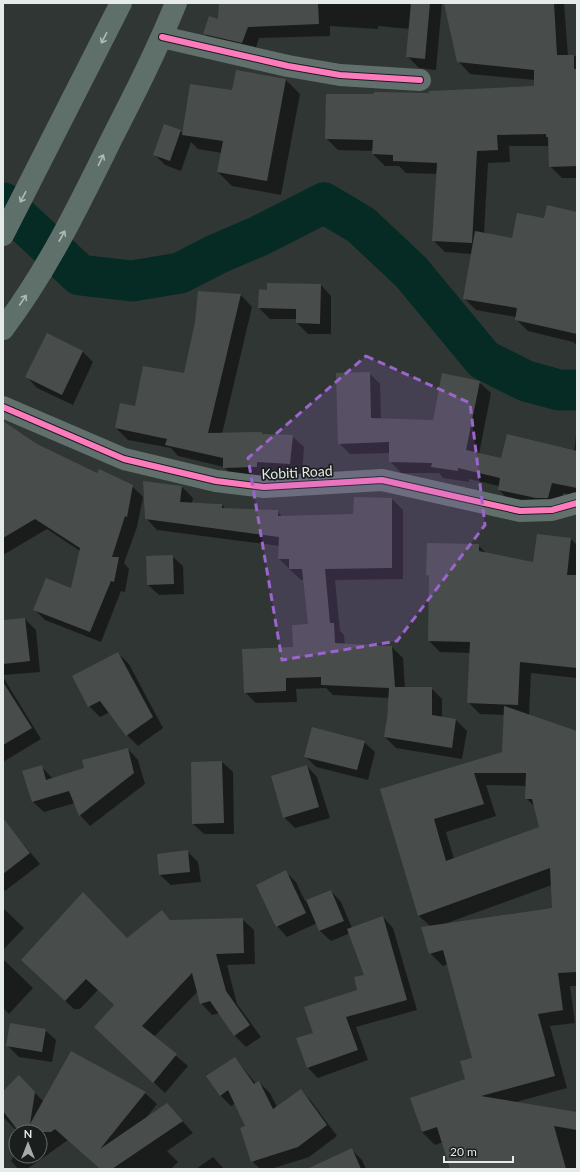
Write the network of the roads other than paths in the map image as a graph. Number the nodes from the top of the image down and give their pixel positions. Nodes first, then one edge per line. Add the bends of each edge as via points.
1 (121, 3) edge
2 (176, 3) edge
3 (162, 37) junction
4 (420, 80) dead end
5 (3, 235) edge
6 (3, 329) edge
7 (3, 407) edge
8 (577, 503) edge

1 -> 5 main road
2 - 3 main road
3 - 4 street via 288,66 340,75
6 -> 3 main road via 43,270 84,195
7 - 8 street, Kobiti Road via 124,459 216,481 264,487 382,480 520,512 552,510

